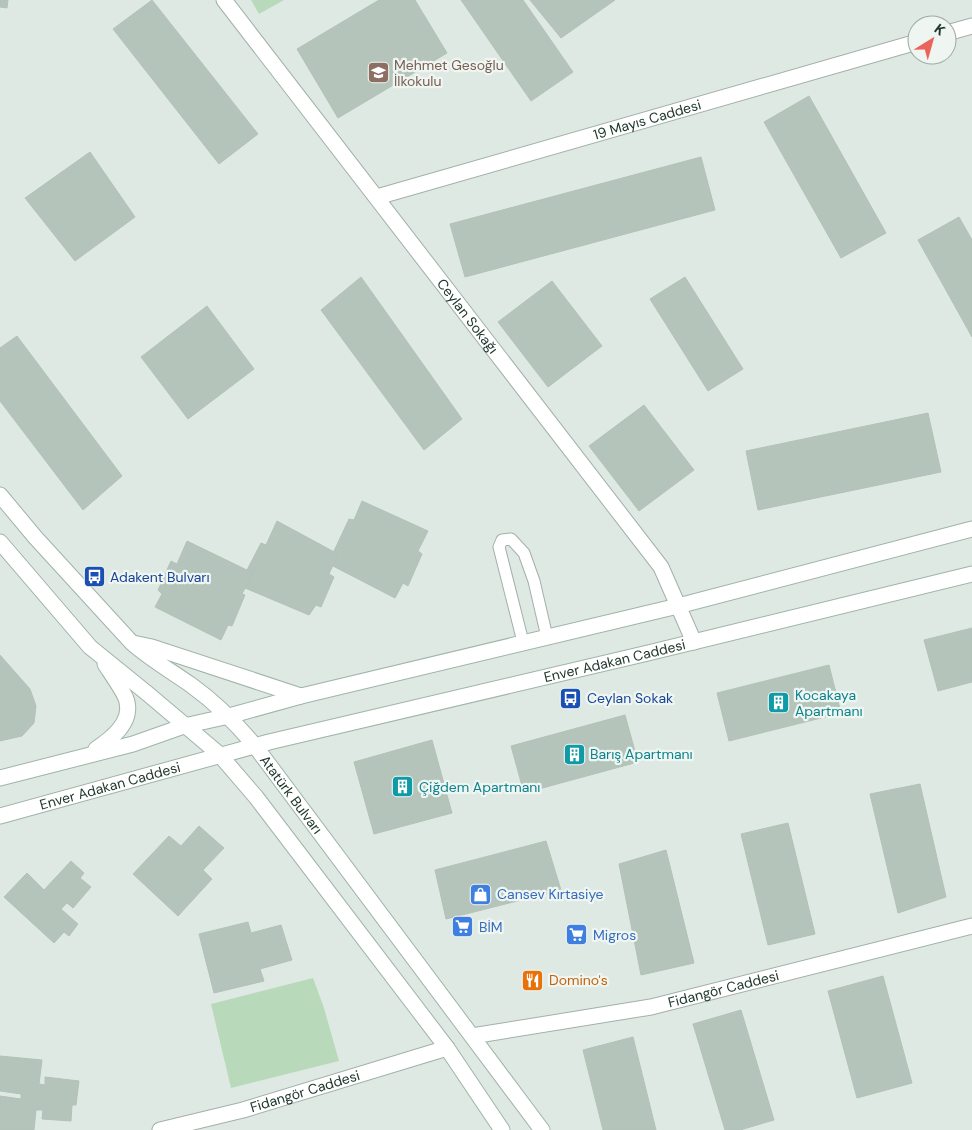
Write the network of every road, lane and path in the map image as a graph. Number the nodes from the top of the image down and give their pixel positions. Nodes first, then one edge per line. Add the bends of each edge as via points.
1 (224, 0) edge
2 (972, 26) edge
3 (957, 30) edge
4 (907, 45) edge
5 (376, 197) junction
6 (0, 495) edge
7 (972, 529) edge
8 (0, 542) edge
9 (972, 574) edge
10 (678, 606) junction
11 (547, 637) junction
12 (523, 642) junction
13 (694, 642) junction
14 (132, 643) junction
15 (98, 654) junction
16 (301, 696) junction
17 (229, 716) junction
18 (184, 726) junction
19 (255, 746) junction
20 (219, 754) junction
21 (74, 758) junction
22 (0, 778) edge
23 (0, 816) edge
24 (972, 926) edge
25 (472, 1036) junction
26 (447, 1048) junction
27 (160, 1130) edge
28 (502, 1130) edge
29 (542, 1130) edge

1 - 5 main road, Ceylan Sokağı
2 - 3 main road
4 - 5 main road, 19 Mayıs Caddesi
5 - 10 main road, Ceylan Sokağı via 661,567
6 - 14 main road, Atatürk Bulvarı
7 - 10 main road
8 - 15 main road
9 - 13 main road, Enver Adakan Caddesi
10 - 11 main road
10 - 13 main road, Ceylan Sokağı
11 - 12 main road
11 - 12 lane via 524,553 511,539 502,540 499,547
12 - 16 main road
13 - 19 main road, Enver Adakan Caddesi
14 - 16 main road
14 - 17 main road, Atatürk Bulvarı
15 - 18 main road
15 - 21 main road via 128,702 127,715 112,739
16 - 17 main road
17 - 18 main road
17 - 19 main road, Atatürk Bulvarı
18 - 20 main road
18 - 21 main road via 133,744
19 - 20 main road, Enver Adakan Caddesi
19 - 25 main road, Atatürk Bulvarı
20 - 23 main road, Enver Adakan Caddesi
20 - 26 main road via 256,797
21 - 22 main road
24 - 25 main road, Fidangör Caddesi via 651,1007
25 - 26 main road, Fidangör Caddesi
25 - 29 main road, Atatürk Bulvarı
26 - 27 main road, Fidangör Caddesi via 243,1110
26 - 28 main road

